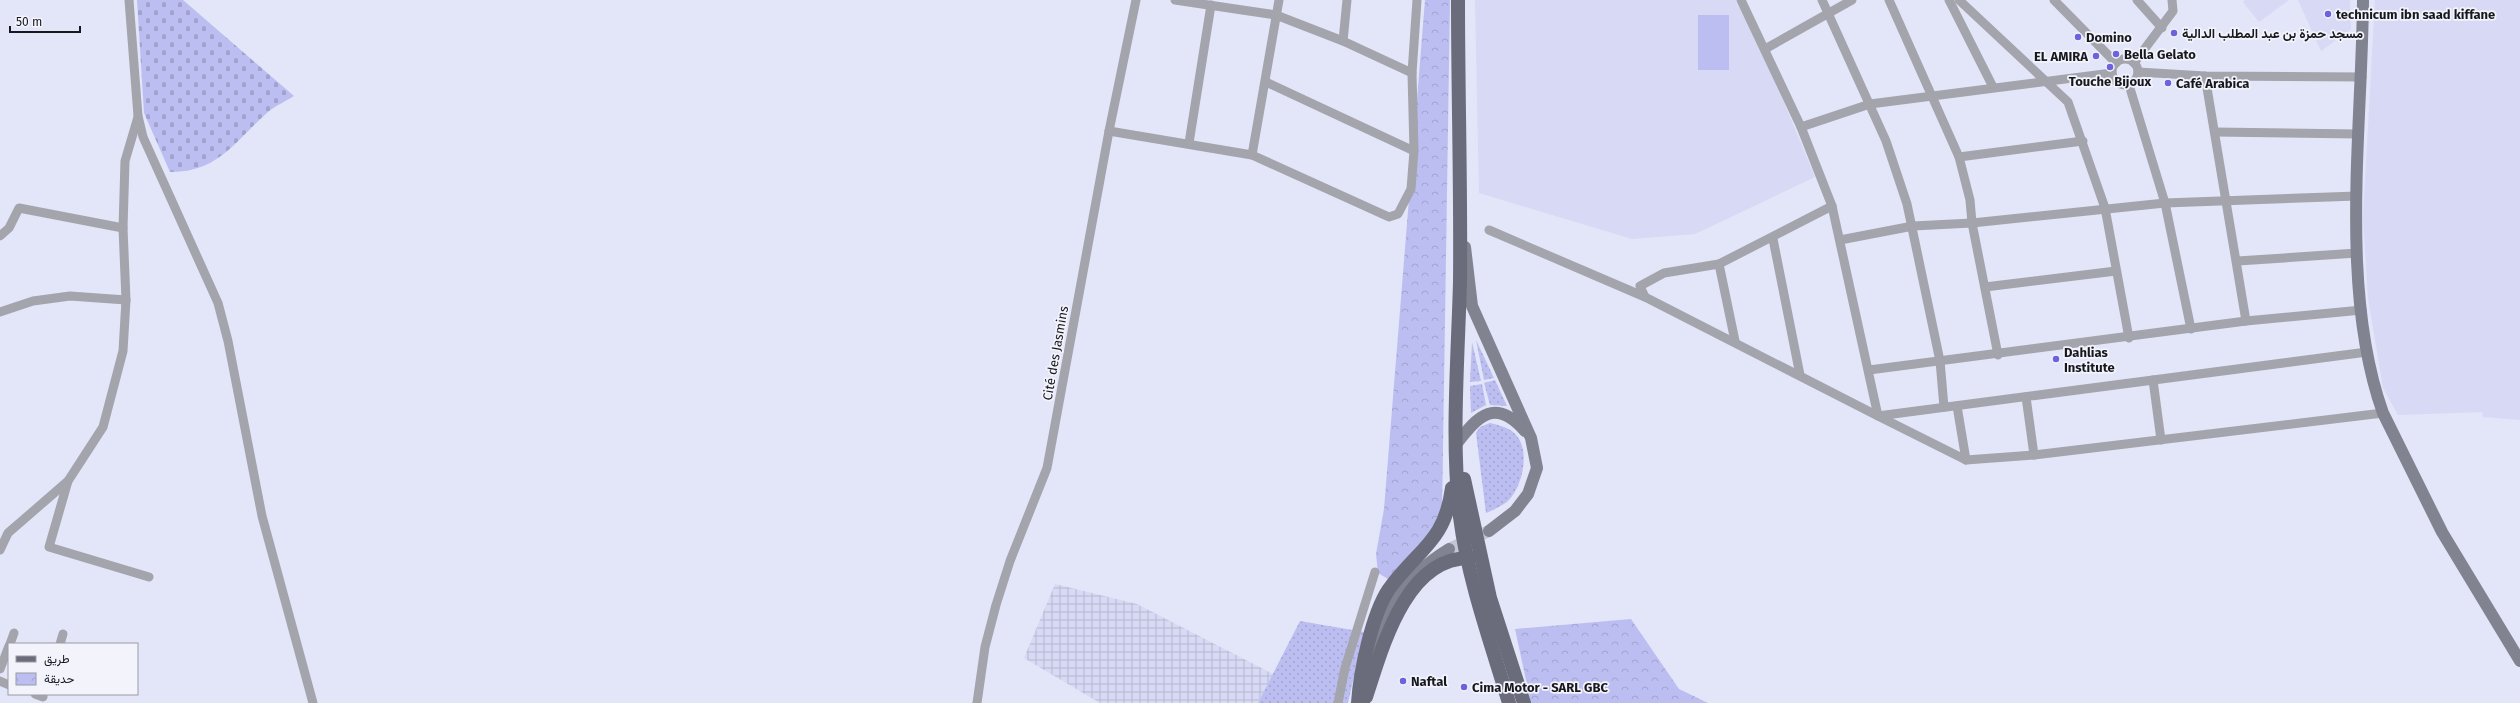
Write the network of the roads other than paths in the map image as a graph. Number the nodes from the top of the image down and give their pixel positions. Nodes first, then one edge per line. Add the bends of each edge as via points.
1 (129, 0) edge
2 (1136, 0) edge
3 (1175, 0) edge
4 (1279, 0) edge
5 (1346, 0) edge
6 (1417, 0) edge
7 (1458, 0) edge
8 (1741, 0) edge
9 (1822, 0) edge
10 (1852, 0) edge
11 (1889, 0) edge
12 (1949, 0) edge
13 (1959, 0) edge
14 (2054, 0) edge
15 (2137, 0) edge
16 (2172, 0) edge
17 (2363, 0) edge
18 (1211, 5) junction
19 (1828, 12) junction
20 (1276, 16) junction
21 (2162, 28) junction
22 (1343, 41) junction
23 (1765, 49) junction
24 (2116, 63) junction
25 (2136, 68) junction
26 (1412, 73) junction
27 (2112, 73) junction
28 (2205, 76) junction
29 (2362, 77) junction
30 (1266, 82) junction
31 (2047, 82) junction
32 (2129, 84) junction
33 (1993, 87) junction
34 (1932, 96) junction
35 (1870, 104) junction
36 (138, 116) junction
37 (1801, 128) junction
38 (1109, 131) junction
39 (2215, 132) junction
40 (2358, 134) junction
41 (2083, 141) junction
42 (1189, 143) junction
43 (1414, 151) junction
44 (1252, 155) junction
45 (1959, 157) junction
46 (2357, 196) junction
47 (2224, 200) junction
48 (2165, 203) junction
49 (1461, 205) junction
50 (1832, 206) junction
51 (2105, 208) junction
52 (1972, 223) junction
53 (1913, 226) junction
54 (122, 228) junction
55 (1489, 230) dead end
56 (0, 236) edge
57 (1773, 238) junction
58 (1840, 240) junction
59 (2357, 253) junction
60 (2238, 261) junction
61 (1719, 264) junction
62 (2116, 271) junction
63 (1985, 287) junction
64 (1645, 296) junction
65 (126, 300) junction
66 (2362, 310) junction
67 (0, 312) edge
68 (2246, 322) junction
69 (2191, 329) junction
70 (2129, 338) junction
71 (1735, 341) junction
72 (2367, 352) junction
73 (1998, 355) junction
74 (1940, 361) junction
75 (1869, 370) junction
76 (1800, 375) junction
77 (2153, 380) junction
78 (2026, 397) junction
79 (1956, 406) junction
80 (1944, 407) junction
81 (2383, 413) junction
82 (1878, 416) junction
83 (1531, 438) junction
84 (2161, 440) junction
85 (1457, 443) junction
86 (2034, 455) junction
87 (1966, 460) junction
88 (68, 481) junction
89 (1489, 531) tunnel mouth
90 (1449, 549) tunnel mouth
91 (0, 550) edge
92 (1469, 558) junction
93 (1375, 572) dead end
94 (149, 577) dead end
95 (14, 633) dead end
96 (63, 634) dead end
97 (10, 643) edge
98 (60, 643) edge
99 (8, 648) edge
100 (2520, 660) edge
101 (0, 669) edge
102 (314, 703) edge
103 (977, 703) edge
104 (1338, 703) edge
105 (1361, 703) edge
106 (1509, 703) edge
107 (1524, 703) edge

1 - 36 street
2 - 38 street, Cité des Jasmins
3 - 18 street
4 - 20 street
5 - 22 street
6 - 26 street
7 - 49 main road
8 - 23 street
9 - 19 street
10 - 19 street
11 - 34 street
12 - 33 street
13 - 31 street
14 - 24 street
15 - 21 street
16 - 21 street via 2173,11
17 - 29 street
18 - 20 street
18 - 42 street
19 - 23 street
19 - 35 street
20 - 22 street
20 - 30 street
21 - 25 street
22 - 26 street
23 - 37 street
24 - 25 street via 2123,60
24 - 27 street
25 - 28 street
25 - 32 street via 2136,79
26 - 43 street
27 - 31 street
27 - 32 street via 2118,83
28 - 29 street
28 - 39 street
29 - 40 street
30 - 43 street
30 - 44 street
31 - 33 street
31 - 41 street via 2068,102
32 - 48 street
33 - 34 street
34 - 35 street
34 - 45 street
35 - 37 street
35 - 53 street via 1886,141
36 - 54 street via 125,161
36 - 102 street via 154,164 218,303 228,341 262,516
37 - 50 street
38 - 42 street
38 - 103 street, Cité des Jasmins via 1047,468 1010,561 996,605 985,647
39 - 40 street
39 - 47 street
40 - 46 street
41 - 45 street
41 - 51 street
42 - 44 street
43 - 44 street via 1411,189 1398,214 1389,217
45 - 52 street via 1970,200
46 - 47 street
46 - 59 street
47 - 48 street
47 - 60 street
48 - 51 street
48 - 69 street
49 - 83 street via 1472,306
49 - 85 main road
50 - 57 street
50 - 58 street
51 - 52 street
51 - 62 street
52 - 53 street
52 - 63 street
53 - 58 street
53 - 74 street
54 - 56 street via 19,208 9,228
54 - 65 street
55 - 64 street
57 - 61 street
57 - 76 street
58 - 75 street
59 - 60 street
59 - 66 street
60 - 68 street
61 - 64 street via 1664,273 1640,286
61 - 71 street
62 - 63 street
62 - 70 street
63 - 73 street
64 - 71 street
65 - 67 street via 70,296 33,301
65 - 88 street via 123,351 103,427
66 - 68 street
66 - 72 street
68 - 69 street
69 - 70 street
70 - 73 street
71 - 76 street
72 - 77 street
72 - 81 street
73 - 74 street
74 - 75 street
74 - 80 street
75 - 82 street
76 - 82 street
77 - 78 street
77 - 84 street
78 - 79 street
78 - 86 street
79 - 80 street
79 - 87 street
80 - 82 street
81 - 84 street
81 - 100 street via 2442,532
82 - 87 street
83 - 85 street via 1510,417 1493,413 1474,421
83 - 89 street via 1537,468 1528,494 1515,511
84 - 86 street
85 - 92 main road via 1460,518
85 - 105 main road via 1450,503 1445,522 1435,539 1405,570 1383,599 1372,629
85 - 107 main road via 1490,598
86 - 87 street
88 - 91 street via 8,533
88 - 94 street via 49,547
90 - 105 street via 1420,568 1398,594 1378,637
92 - 105 main road via 1454,559 1438,566 1403,603 1392,623
92 - 106 main road
93 - 104 street via 1345,668
95 - 97 street
96 - 98 street
99 - 101 street

